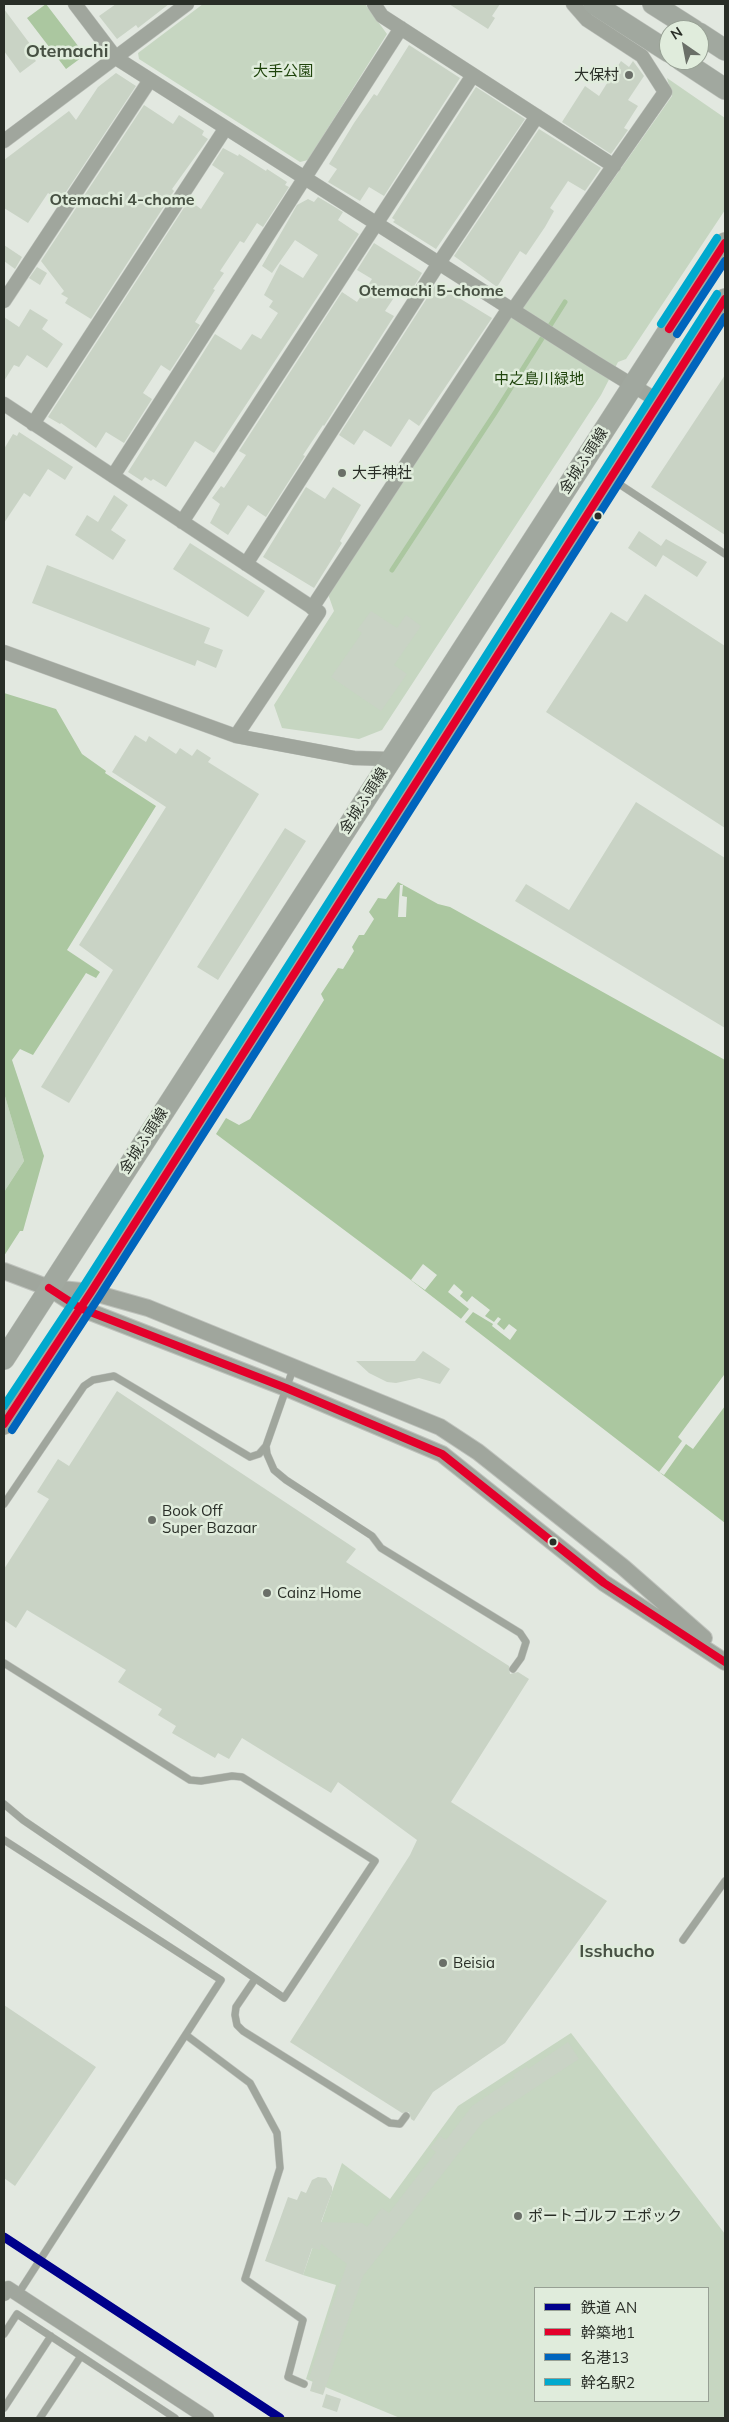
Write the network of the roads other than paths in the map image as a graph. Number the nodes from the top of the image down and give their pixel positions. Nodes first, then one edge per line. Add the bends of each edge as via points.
1 (75, 4) edge
2 (187, 4) edge
3 (374, 4) edge
4 (574, 4) edge
5 (594, 4) edge
6 (653, 4) edge
7 (678, 20) edge
8 (401, 28) junction
9 (709, 40) edge
10 (659, 46) edge
11 (725, 50) edge
12 (116, 58) junction
13 (696, 70) edge
14 (473, 75) junction
15 (150, 80) junction
16 (725, 89) edge
17 (537, 116) junction
18 (226, 128) junction
19 (4, 141) edge
20 (614, 166) junction
21 (306, 178) junction
22 (376, 223) junction
23 (725, 243) edge
24 (439, 263) junction
25 (725, 300) edge
26 (4, 301) edge
27 (511, 309) junction
28 (632, 386) junction
29 (660, 402) junction
30 (4, 404) edge
31 (33, 424) junction
32 (113, 476) junction
33 (611, 479) junction
34 (182, 522) junction
35 (725, 554) edge
36 (246, 564) junction
37 (312, 608) junction
38 (4, 652) edge
39 (236, 736) junction
40 (391, 759) junction
41 (4, 1271) edge
42 (49, 1288) junction
43 (85, 1300) junction
44 (4, 1359) edge
45 (294, 1369) junction
46 (286, 1388) junction
47 (4, 1424) edge
48 (266, 1446) junction
49 (4, 1504) edge
50 (725, 1658) edge
51 (725, 1662) edge
52 (4, 1663) edge
53 (513, 1669) dead end
54 (4, 1804) edge
55 (4, 1840) edge
56 (725, 1881) edge
57 (683, 1940) dead end
58 (255, 1978) junction
59 (186, 2035) junction
60 (406, 2116) dead end
61 (4, 2294) edge
62 (18, 2294) junction
63 (4, 2334) edge
64 (51, 2336) junction
65 (81, 2356) junction
66 (304, 2384) dead end
67 (4, 2408) edge
68 (40, 2418) edge
69 (175, 2418) edge
70 (207, 2418) edge

1 - 12 street
2 - 12 street
3 - 8 street via 382,16
4 - 20 street via 587,20 642,56 665,92
5 - 10 main road
6 - 7 main road
8 - 14 street
8 - 21 street
9 - 11 main road
12 - 15 street
12 - 19 street
13 - 16 main road
14 - 17 street
14 - 22 street
15 - 18 street
15 - 26 street
17 - 20 street
17 - 24 street
18 - 21 street
18 - 31 street
20 - 27 street
21 - 22 street
21 - 32 street
22 - 24 street
22 - 34 street
23 - 28 main road, 金城ふ頭線
24 - 27 street
24 - 36 street
25 - 29 main road
27 - 28 street
27 - 37 street
28 - 29 street
28 - 40 main road, 金城ふ頭線
29 - 33 main road
30 - 31 street
31 - 32 street
32 - 34 street
33 - 35 lane
33 - 43 main road
34 - 36 street
36 - 37 street
37 - 39 street via 319,612
38 - 39 street
39 - 40 street via 354,758
40 - 42 main road, 金城ふ頭線
41 - 42 street
42 - 43 street
42 - 44 main road, 金城ふ頭線
43 - 45 street via 148,1308
43 - 46 street
43 - 47 main road
45 - 46 lane
45 - 50 street via 440,1428 478,1452 623,1567
46 - 48 lane
46 - 51 street via 442,1454 604,1583
48 - 49 lane via 260,1454 250,1457 114,1376 103,1377 84,1386
48 - 53 lane via 274,1470 286,1480 372,1536 381,1548 520,1634 526,1642
52 - 58 lane via 190,1780 242,1777 375,1861 284,1998
54 - 58 lane
55 - 59 lane via 221,1980
56 - 57 lane
58 - 60 lane via 236,2007 235,2015 243,2031 390,2123 400,2124
59 - 62 lane
59 - 66 lane via 250,2083 277,2133 280,2168 245,2279 303,2320 288,2377
61 - 62 street via 8,2288
62 - 70 street
63 - 64 lane via 17,2314
64 - 65 lane
64 - 67 lane
65 - 68 lane
65 - 69 lane

